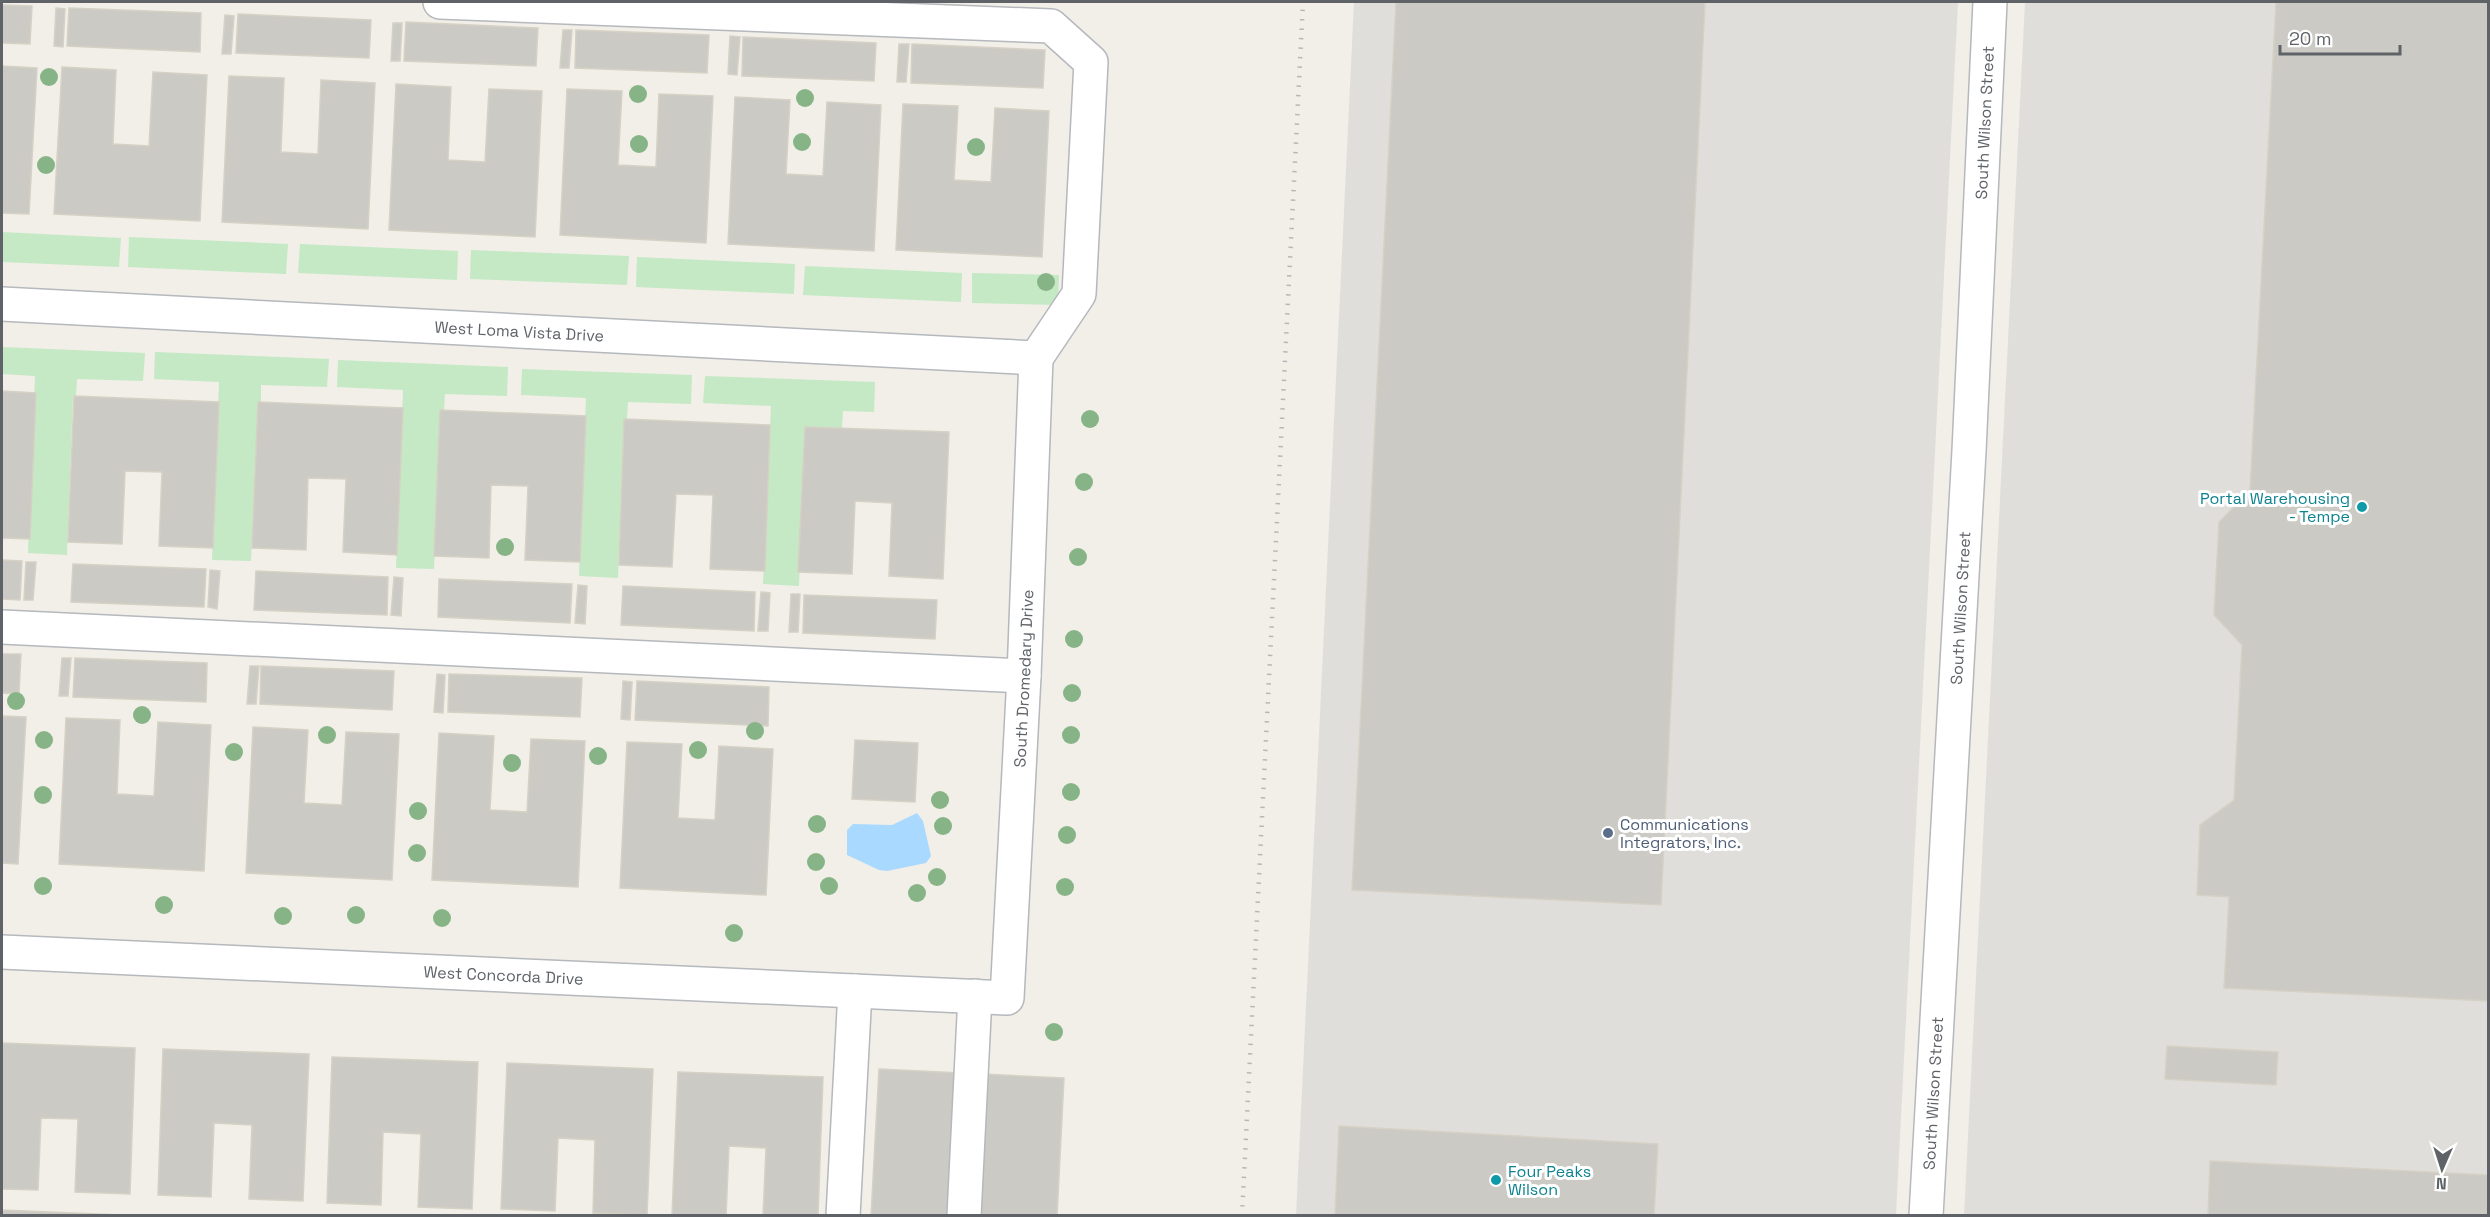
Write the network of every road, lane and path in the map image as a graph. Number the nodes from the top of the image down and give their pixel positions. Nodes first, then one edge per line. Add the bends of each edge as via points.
1 (440, 2) edge
2 (1989, 2) edge
3 (2, 304) edge
4 (1036, 358) junction
5 (2, 627) edge
6 (1024, 676) junction
7 (2, 952) edge
8 (855, 991) junction
9 (975, 996) junction
10 (1007, 998) joint
11 (843, 1215) edge
12 (964, 1215) edge
13 (1926, 1215) edge

1 - 4 street via 1051,27 1091,62 1079,294
2 - 13 street, South Wilson Street via 1969,451
3 - 4 street, West Loma Vista Drive
4 - 6 street, South Dromedary Drive
5 - 6 street
6 - 10 street, South Dromedary Drive
7 - 8 street, West Concorda Drive
8 - 9 street, West Concorda Drive
8 - 11 street
9 - 10 street, West Concorda Drive
9 - 12 street

